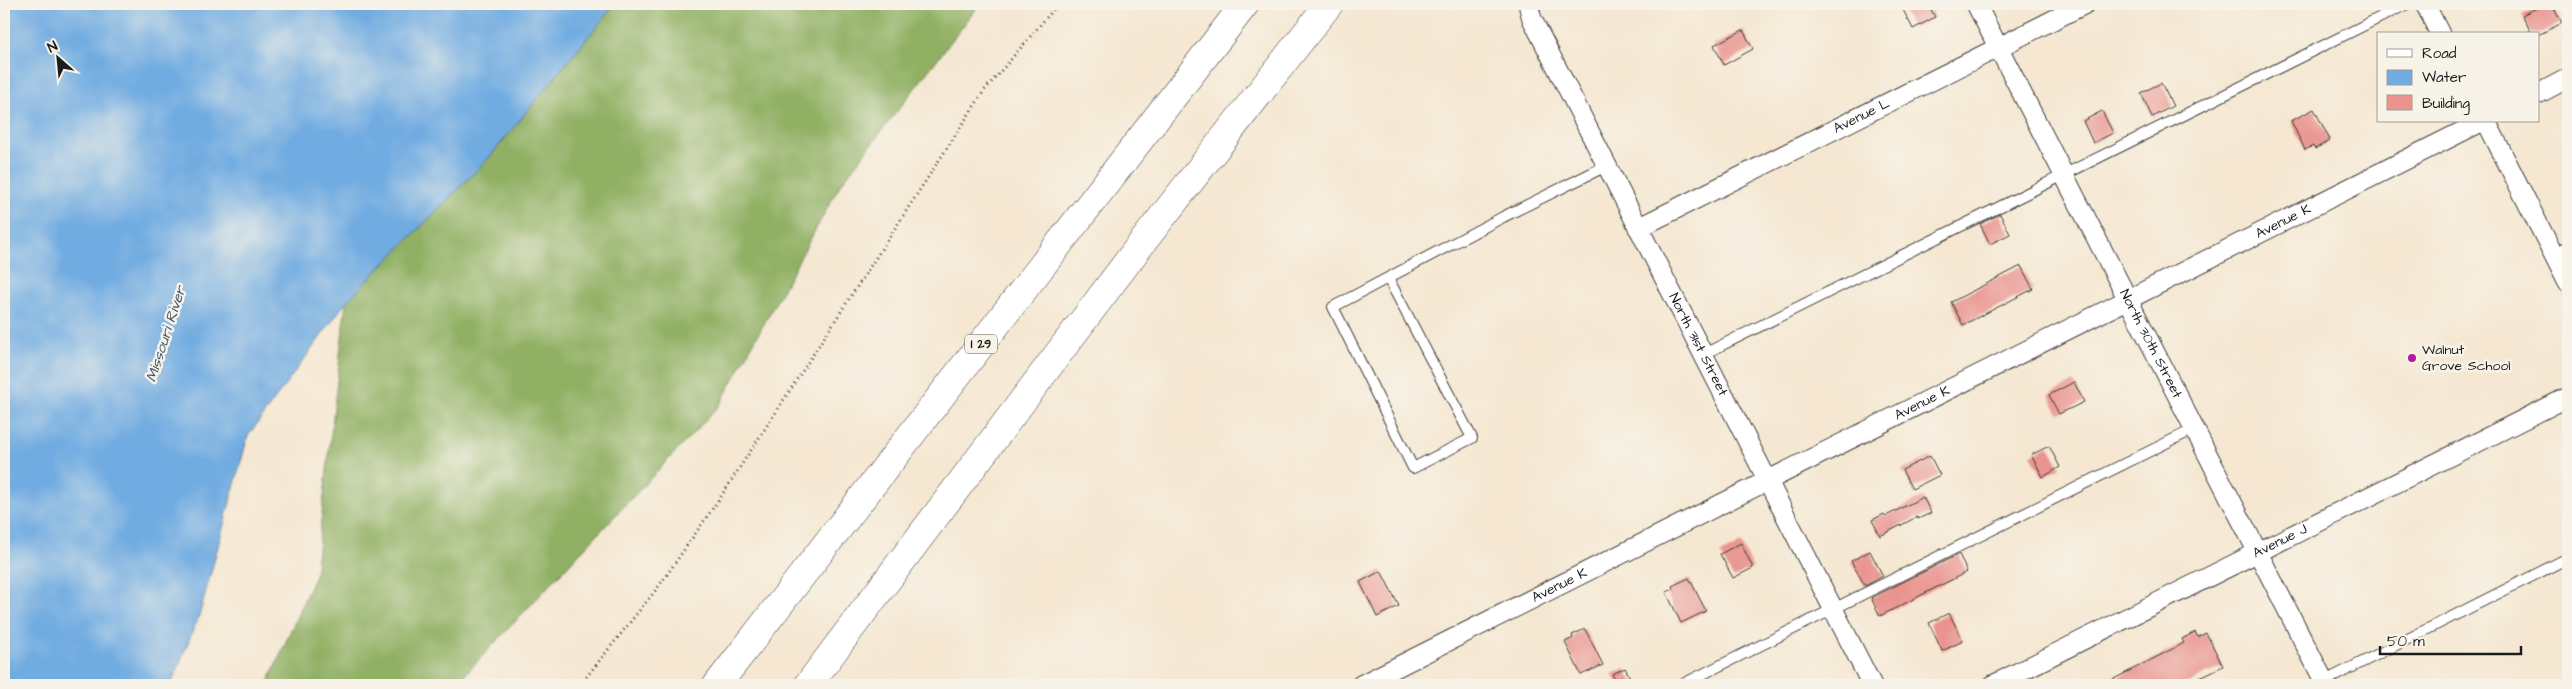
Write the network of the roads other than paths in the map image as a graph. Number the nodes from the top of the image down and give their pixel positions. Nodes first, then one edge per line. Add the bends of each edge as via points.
1 (1245, 4) edge
2 (1329, 4) edge
3 (1530, 4) edge
4 (1976, 4) edge
5 (2085, 4) edge
6 (2407, 4) edge
7 (2425, 4) edge
8 (2439, 32) edge
9 (1999, 47) junction
10 (2568, 78) edge
11 (2540, 93) edge
12 (2483, 122) edge
13 (2486, 122) edge
14 (1606, 166) junction
15 (2064, 174) junction
16 (1638, 228) junction
17 (2560, 249) edge
18 (1388, 278) junction
19 (2568, 284) edge
20 (2129, 300) junction
21 (1702, 355) junction
22 (2568, 397) edge
23 (2194, 429) junction
24 (1767, 480) junction
25 (2258, 553) junction
26 (2568, 558) edge
27 (1832, 609) junction
28 (2322, 684) edge
29 (717, 685) edge
30 (808, 685) edge
31 (1361, 685) edge
32 (1680, 685) edge
33 (1872, 685) edge
34 (1993, 685) edge

1 - 29 highway, I 29
2 - 30 highway via 1138,248
3 - 14 street, North 31st Street via 1528,8 1532,19
4 - 9 street, North 30th Street
5 - 9 street, Avenue L
6 - 15 lane
7 - 8 street
9 - 15 street, North 30th Street
9 - 16 street, Avenue L
10 - 11 street
12 - 20 street, Avenue K
13 - 17 street
14 - 16 street, North 31st Street
14 - 18 lane
15 - 20 street, North 30th Street
15 - 21 lane
16 - 21 street, North 31st Street
17 - 19 street
18 - 18 lane via 1333,307 1413,468 1472,438
20 - 23 street, North 30th Street
20 - 24 street, Avenue K
21 - 24 street, North 31st Street
22 - 25 street, Avenue J
23 - 25 street, North 30th Street
23 - 27 lane
24 - 27 street, North 31st Street
24 - 31 street, Avenue K
25 - 28 street, North 30th Street
25 - 34 street, Avenue J
26 - 28 lane
27 - 32 lane
27 - 33 street, North 31st Street

